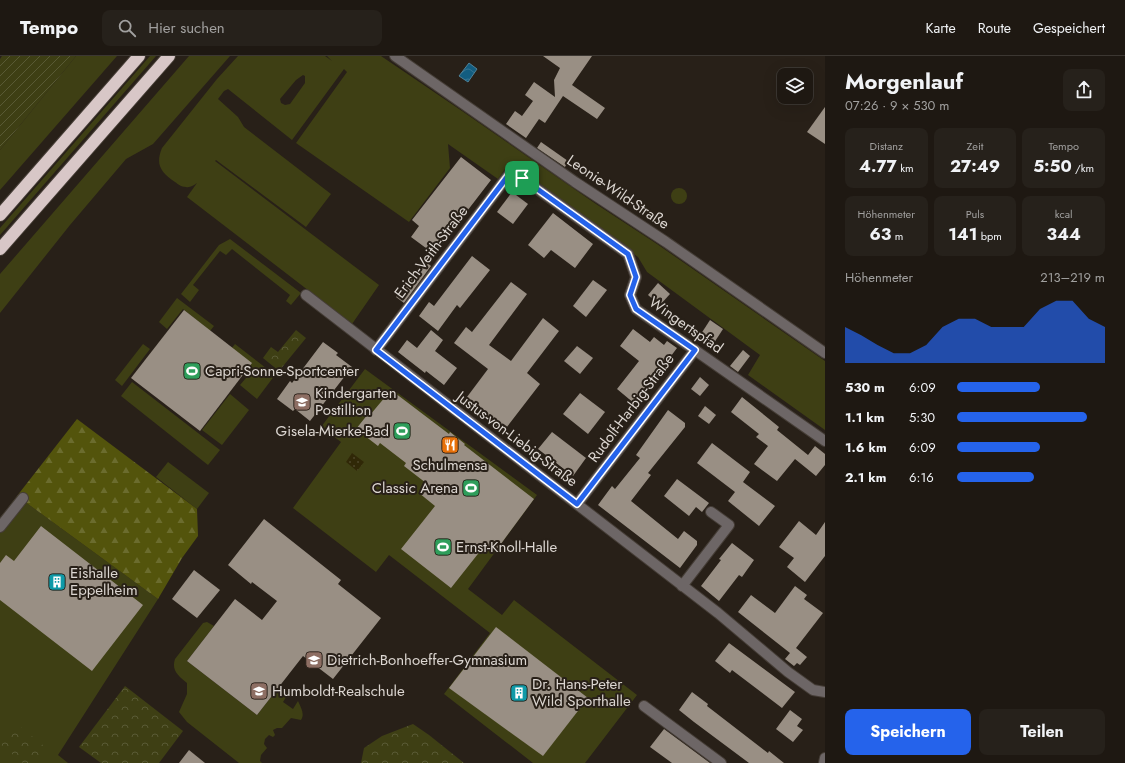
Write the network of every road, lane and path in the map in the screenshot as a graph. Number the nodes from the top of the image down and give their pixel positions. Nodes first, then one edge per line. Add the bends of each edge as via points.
1 (139, 56) edge
2 (169, 56) edge
3 (395, 56) edge
4 (510, 173) joint
5 (0, 214) edge
6 (0, 249) edge
7 (306, 295) dead end
8 (376, 350) junction
9 (695, 350) junction
10 (825, 353) edge
11 (825, 441) edge
12 (23, 498) dead end
13 (577, 504) junction
14 (711, 512) dead end
15 (0, 527) edge
16 (682, 586) junction
17 (825, 692) edge
18 (644, 706) dead end
19 (825, 758) edge
20 (721, 763) edge
21 (824, 763) edge

1 - 5 highway
2 - 6 highway
3 - 10 street, Leonie-Wild-Straße
4 - 8 street, Erich-Veith-Straße
4 - 9 street, Wingertspfad via 522,178 628,254 636,277 630,295 636,309
7 - 8 street, Justus-von-Liebig-Straße
8 - 13 street, Justus-von-Liebig-Straße
9 - 11 street, Wingertspfad
9 - 13 street, Rudolf-Harbig-Straße
12 - 15 street
13 - 16 street, Justus-von-Liebig-Straße
14 - 16 street via 729,525
16 - 17 street, Justus-von-Liebig-Straße via 788,672 813,690
18 - 20 street
19 - 21 street

